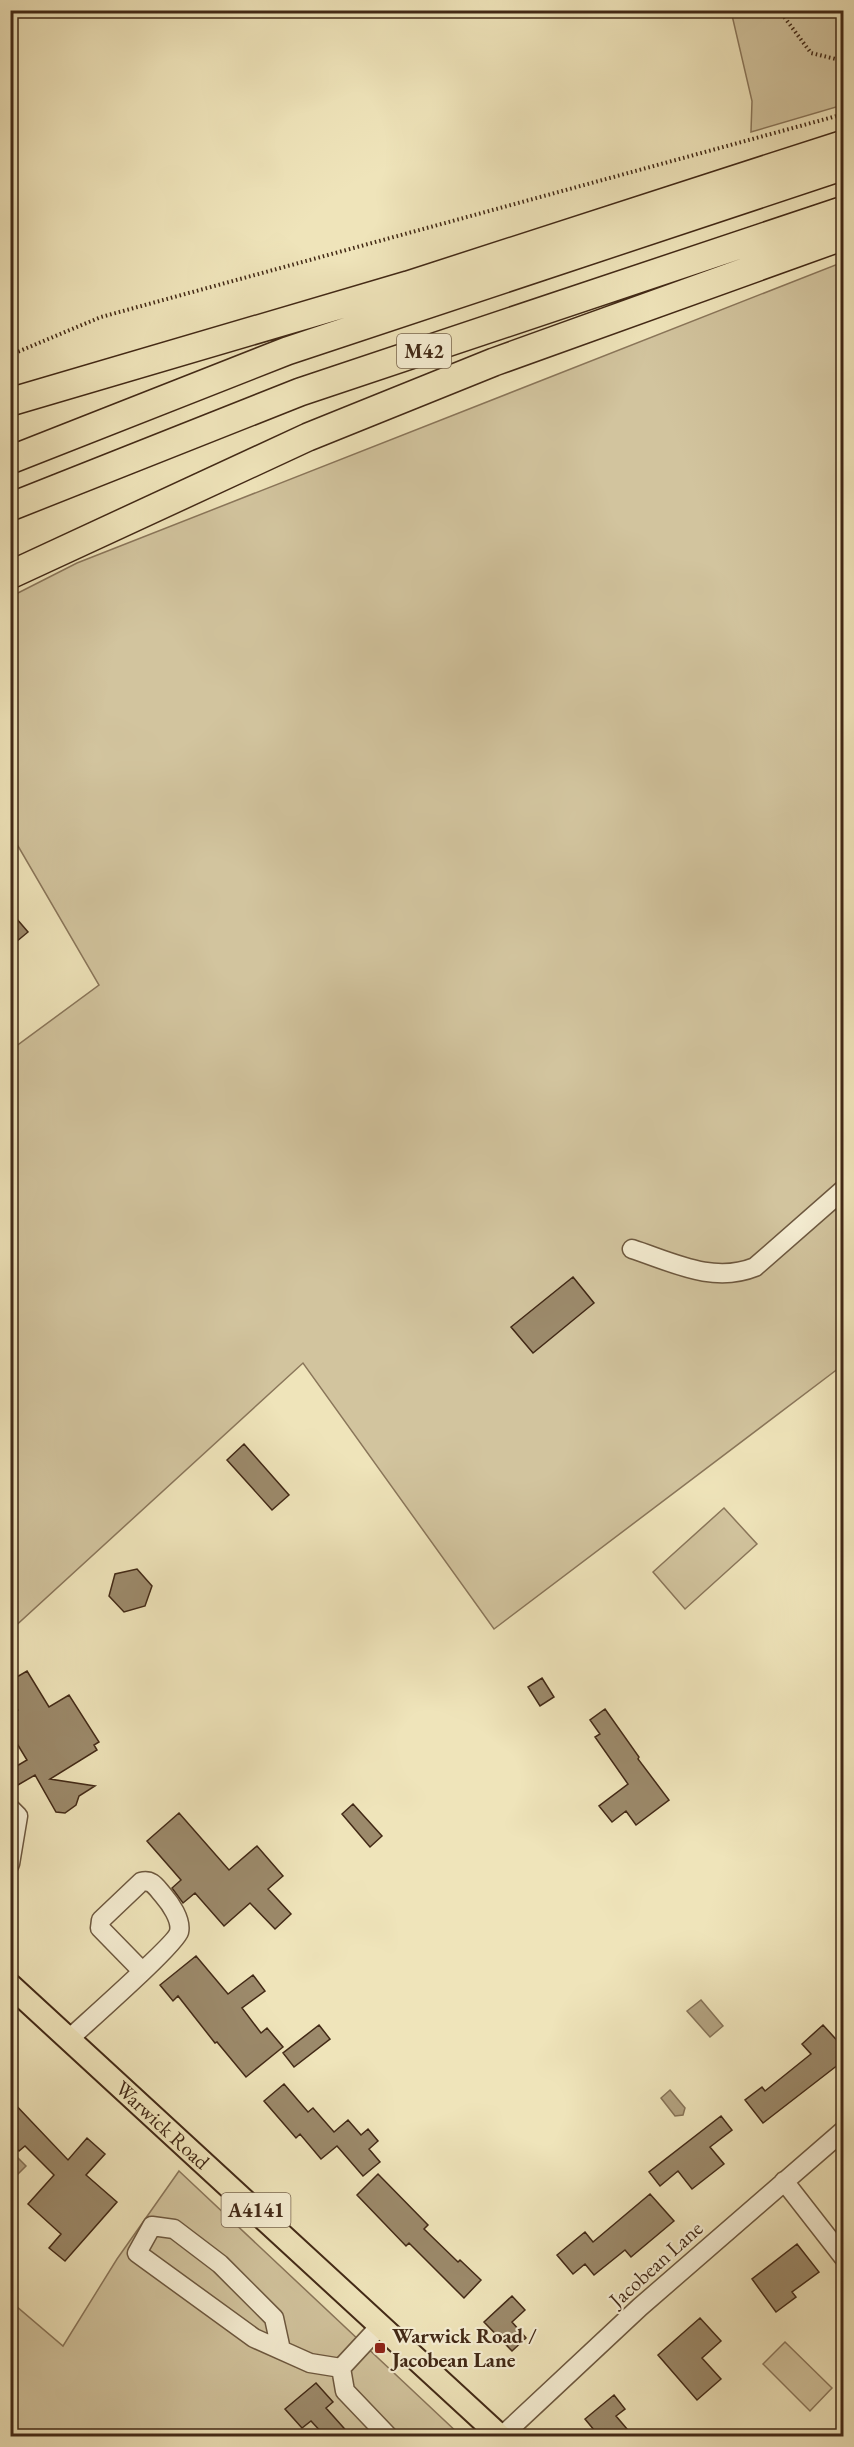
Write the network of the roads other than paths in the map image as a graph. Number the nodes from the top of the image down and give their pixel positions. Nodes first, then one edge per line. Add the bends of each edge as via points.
1 (843, 144) edge
2 (843, 166) edge
3 (843, 210) edge
4 (843, 236) edge
5 (10, 402) edge
6 (10, 459) edge
7 (10, 507) edge
8 (10, 575) edge
9 (843, 1189) edge
10 (632, 1249) dead end
11 (10, 1808) edge
12 (10, 1864) edge
13 (142, 1971) junction
14 (10, 1985) edge
15 (69, 2038) junction
16 (843, 2130) edge
17 (784, 2181) junction
18 (843, 2258) edge
19 (380, 2326) junction
20 (281, 2350) junction
21 (341, 2368) junction
22 (388, 2436) edge
23 (501, 2436) edge

1 - 5 highway via 408,285
2 - 6 highway, M42 via 287,351
3 - 7 highway, M42 via 300,392
4 - 8 highway via 494,362 308,437
9 - 10 street via 755,1267 740,1273 705,1274
11 - 12 street via 18,1816
13 - 13 street via 176,1939 179,1931 168,1901 147,1880 99,1924
13 - 15 street
14 - 15 main road, Warwick Road / A4141
15 - 19 main road, Warwick Road / A4141
16 - 17 street, Jacobean Lane
17 - 18 street
17 - 23 street, Jacobean Lane
19 - 21 street
19 - 23 main road, Warwick Road / A4141
20 - 20 street via 254,2338 137,2253 152,2226 174,2229 220,2264 274,2318
20 - 21 street via 310,2363
21 - 22 street via 345,2391

